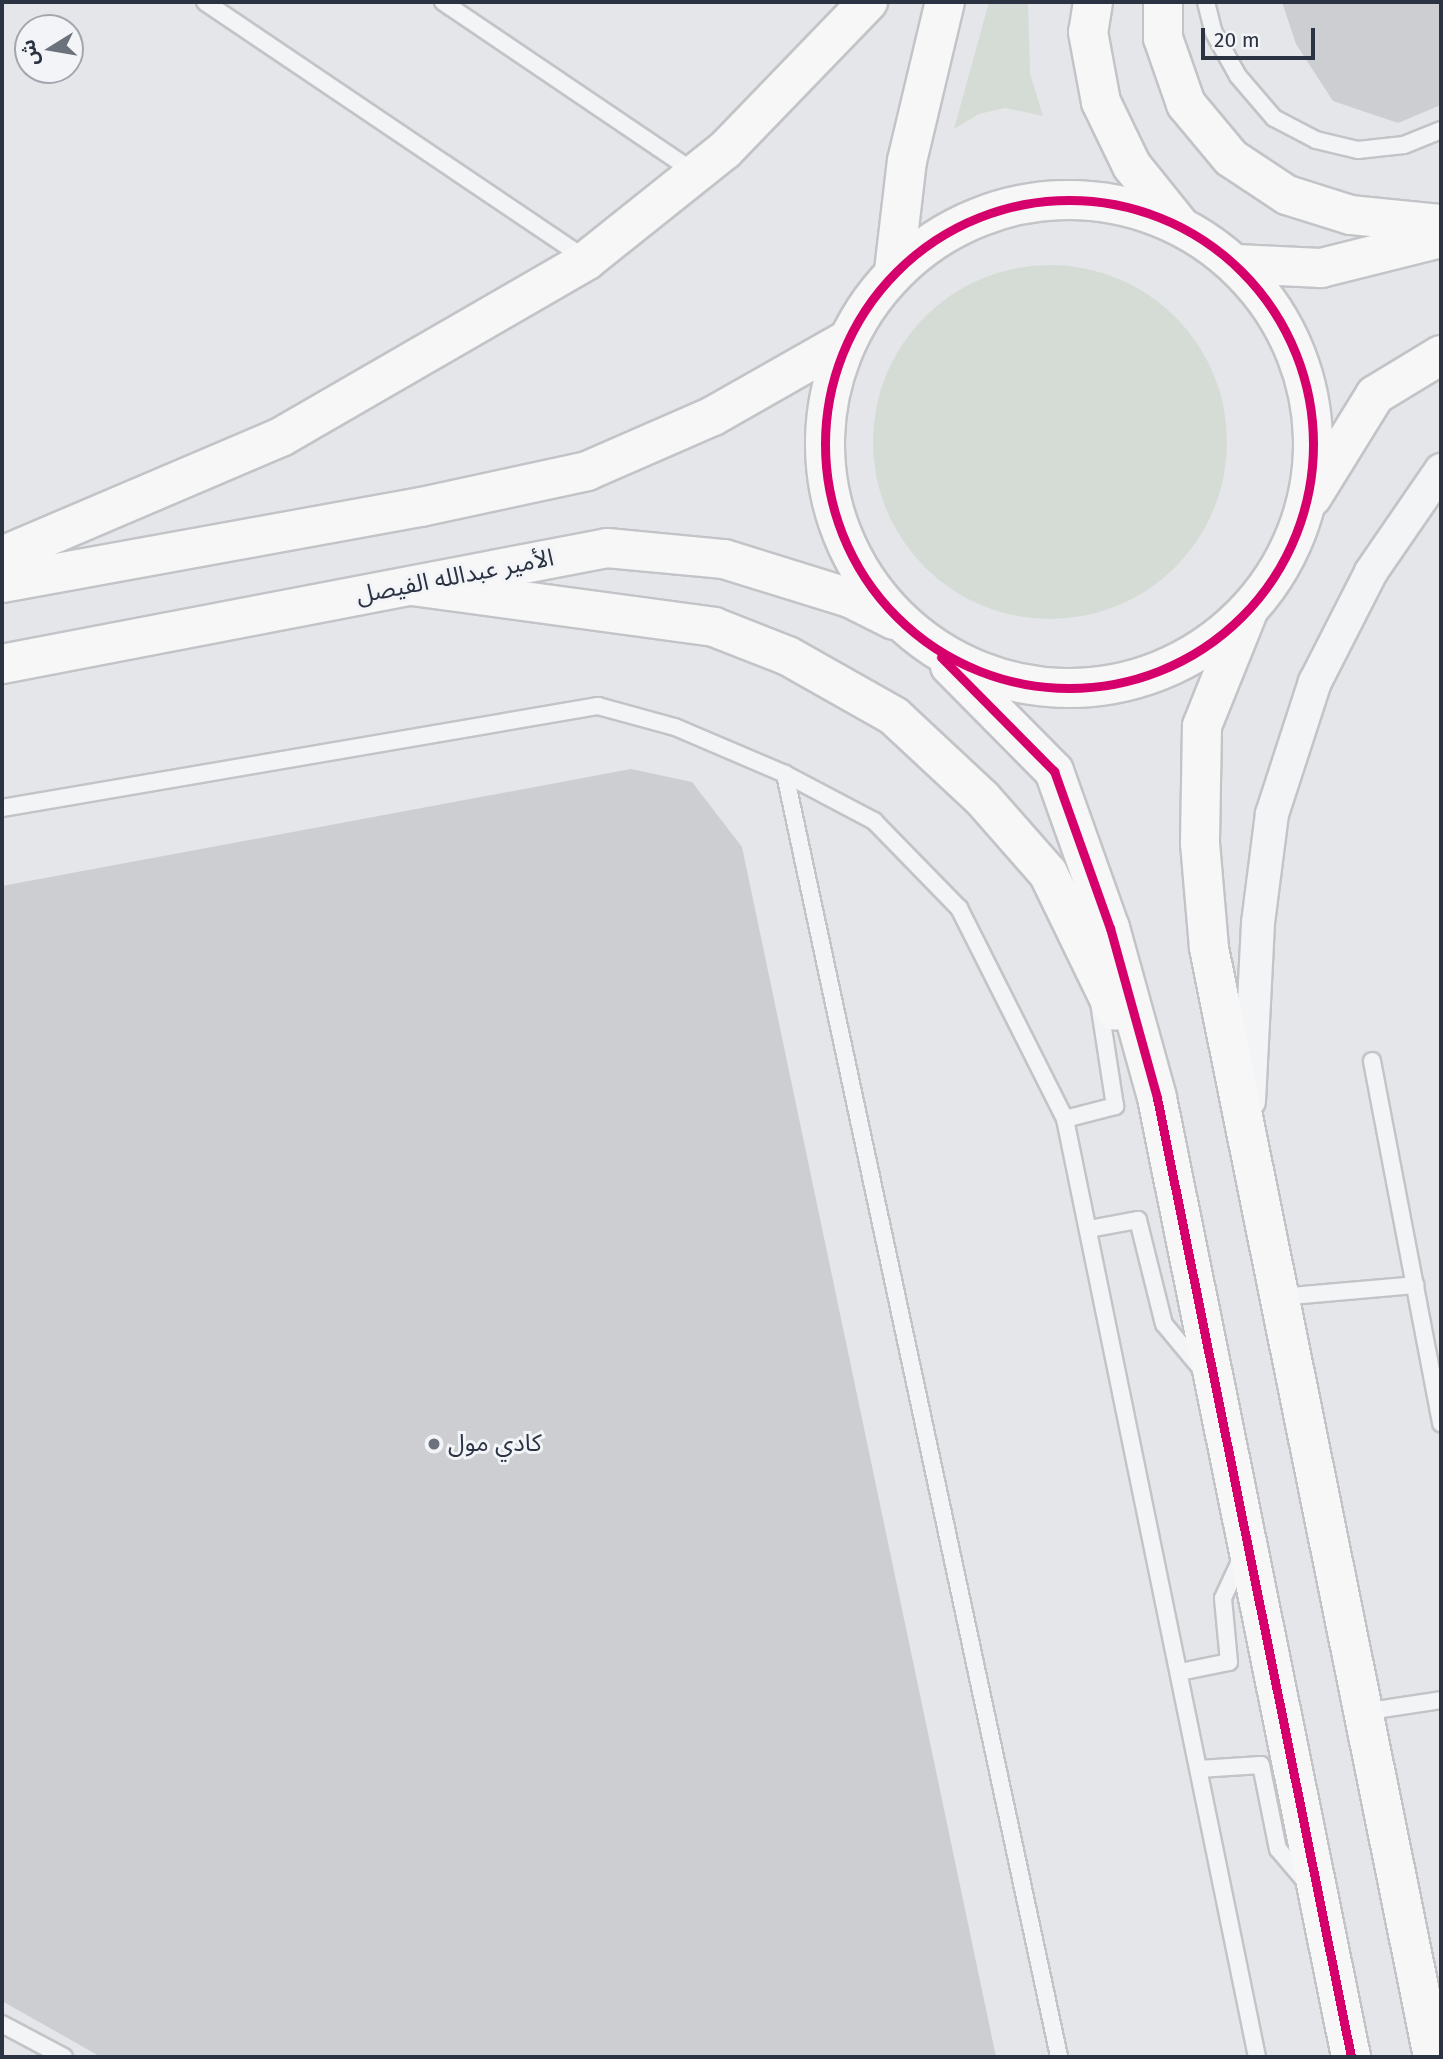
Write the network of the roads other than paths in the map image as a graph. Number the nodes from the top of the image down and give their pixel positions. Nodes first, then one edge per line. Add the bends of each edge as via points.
1 (205, 2) edge
2 (443, 2) edge
3 (868, 2) edge
4 (946, 2) edge
5 (1093, 2) edge
6 (1163, 2) edge
7 (1206, 2) edge
8 (1441, 130) edge
9 (696, 173) junction
10 (1178, 223) junction
11 (1441, 224) edge
12 (1441, 238) edge
13 (587, 260) junction
14 (1236, 264) junction
15 (894, 271) junction
16 (847, 340) junction
17 (1441, 355) edge
18 (1441, 470) edge
19 (1305, 508) junction
20 (2, 556) edge
21 (2, 583) edge
22 (412, 586) junction
23 (1248, 612) junction
24 (902, 624) junction
25 (932, 647) junction
26 (2, 664) edge
27 (785, 774) junction
28 (2, 808) edge
29 (1097, 973) junction
30 (1372, 1060) dead end
31 (1157, 1098) junction
32 (1065, 1119) junction
33 (1246, 1140) junction
34 (1089, 1229) junction
35 (1415, 1285) junction
36 (1279, 1297) junction
37 (1215, 1386) junction
38 (1441, 1423) edge
39 (1248, 1545) junction
40 (1180, 1672) junction
41 (1441, 1700) edge
42 (1363, 1712) junction
43 (1199, 1769) junction
44 (1318, 1896) junction
45 (2, 2024) edge
46 (64, 2057) edge
47 (1059, 2057) edge
48 (1257, 2057) edge
49 (1351, 2057) edge
50 (1433, 2057) edge

1 - 13 lane
2 - 9 lane
3 - 9 street via 725,150
4 - 15 street via 907,161
5 - 10 street via 1088,32 1101,102 1132,166
6 - 11 street via 1163,37 1186,104 1231,158 1287,195 1351,215
7 - 8 lane via 1213,31 1238,76 1274,118 1317,140 1358,150 1404,145
9 - 13 street
10 - 14 street
10 - 15 street via 1105,200 1028,201 955,225
12 - 14 street via 1321,268
13 - 20 street via 281,437
14 - 19 street via 1277,315 1304,376 1314,442
15 - 16 street
16 - 21 street via 713,416 587,471 421,507
16 - 24 street via 825,413 828,491 854,563
17 - 19 street via 1375,395
18 - 33 street via 1371,572 1315,682 1272,814 1258,923
19 - 23 street via 1283,564
22 - 24 street, الأمير عبدالله الفيصل via 607,548 724,559 850,598
22 - 26 street, الأمير عبدالله الفيصل
22 - 29 street via 714,627 788,656 894,716 982,798 1048,873
23 - 25 street via 1182,661 1130,682 1061,690 994,678
23 - 33 street via 1202,726 1200,843 1209,948
24 - 25 street
25 - 31 street via 1054,771 1110,928
27 - 28 lane via 676,727 598,706
27 - 32 lane via 874,821 959,908
27 - 47 lane
29 - 31 street
29 - 32 lane via 1104,1052 1115,1106
30 - 35 lane
31 - 37 street
32 - 34 lane
33 - 36 street
34 - 37 lane via 1138,1220 1164,1324
34 - 40 lane
35 - 36 lane
35 - 38 lane
36 - 42 street
37 - 39 street
39 - 40 lane via 1223,1598 1228,1662
39 - 44 street
40 - 43 lane
41 - 42 lane
42 - 50 street
43 - 44 lane via 1261,1765 1279,1849
43 - 48 lane
44 - 49 street
45 - 46 lane

